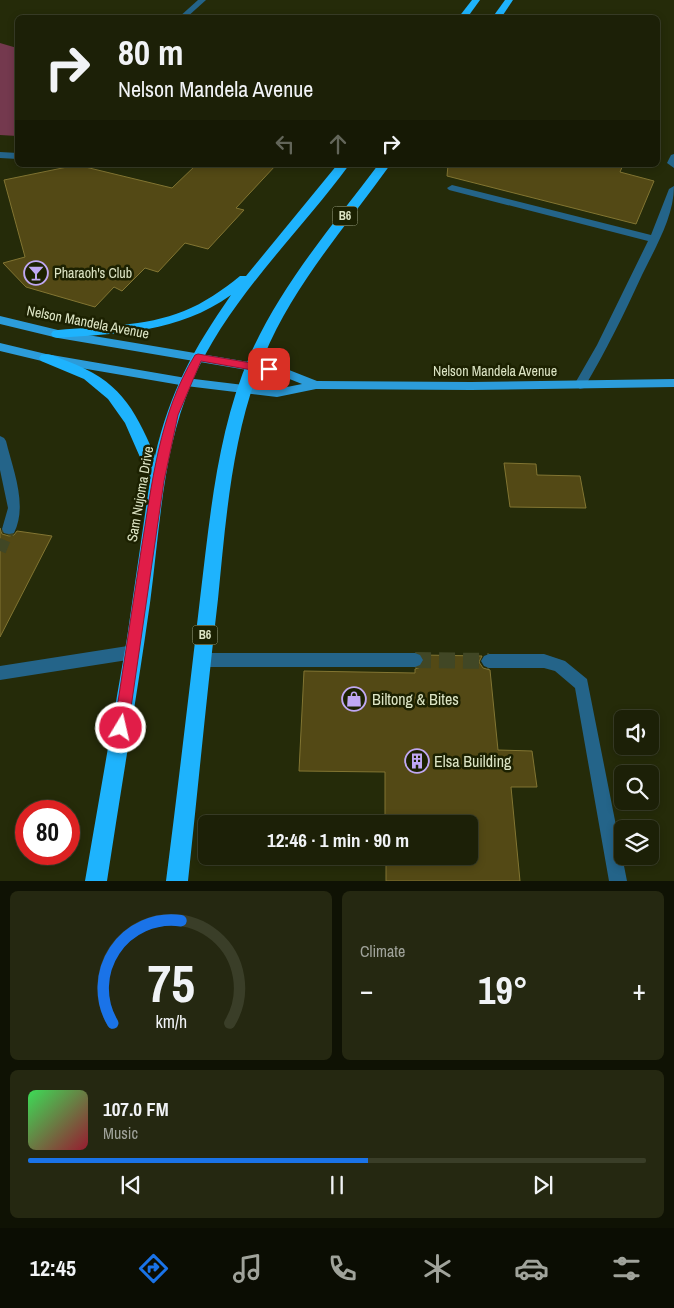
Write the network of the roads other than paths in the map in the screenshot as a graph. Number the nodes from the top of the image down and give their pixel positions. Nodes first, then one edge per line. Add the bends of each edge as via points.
1 (202, 0) edge
2 (476, 0) edge
3 (509, 0) edge
4 (184, 15) edge
5 (464, 15) edge
6 (498, 15) edge
7 (0, 155) edge
8 (15, 156) edge
9 (674, 157) edge
10 (674, 165) edge
11 (341, 167) edge
12 (383, 167) edge
13 (452, 188) dead end
14 (674, 189) edge
15 (654, 239) junction
16 (265, 262) junction
17 (0, 320) edge
18 (58, 334) junction
19 (1, 349) edge
20 (198, 357) junction
21 (46, 358) junction
22 (253, 366) junction
23 (186, 382) junction
24 (674, 382) edge
25 (316, 385) junction
26 (580, 385) junction
27 (244, 391) junction
28 (0, 441) edge
29 (158, 481) junction
30 (9, 529) tunnel mouth
31 (134, 652) junction
32 (202, 660) junction
33 (416, 660) tunnel mouth
34 (489, 661) tunnel mouth
35 (0, 673) edge
36 (96, 880) edge
37 (177, 880) edge
38 (618, 880) edge

1 - 4 street
2 - 5 highway
3 - 6 highway
7 - 8 street
9 - 10 street
11 - 16 highway, Sam Nujoma Drive / B6
12 - 22 highway, B6 via 307,268 272,325
13 - 15 street
14 - 15 street
15 - 26 street
16 - 18 highway via 220,298 188,315 150,324
16 - 20 highway, Sam Nujoma Drive / B6 via 225,314
17 - 18 main road, Nelson Mandela Avenue
18 - 20 main road, Nelson Mandela Avenue
19 - 21 main road, Nelson Mandela Avenue
20 - 22 main road, Nelson Mandela Avenue
20 - 23 highway, Sam Nujoma Drive / B6
21 - 23 main road, Nelson Mandela Avenue
21 - 29 highway via 90,377 115,398 131,421
22 - 25 main road, Nelson Mandela Avenue via 284,372
22 - 27 highway, B6
23 - 27 main road, Nelson Mandela Avenue
23 - 29 highway, Sam Nujoma Drive / B6 via 172,415
24 - 26 main road, Nelson Mandela Avenue
25 - 26 main road, Nelson Mandela Avenue
25 - 27 main road, Nelson Mandela Avenue via 277,393
27 - 32 highway, B6 via 234,424 222,492
28 - 30 street via 15,508
29 - 31 highway, Sam Nujoma Drive / B6
31 - 35 street
31 - 36 highway, Sam Nujoma Drive / B6
32 - 33 street
32 - 37 highway, B6
34 - 38 street via 544,661 560,666 582,684

